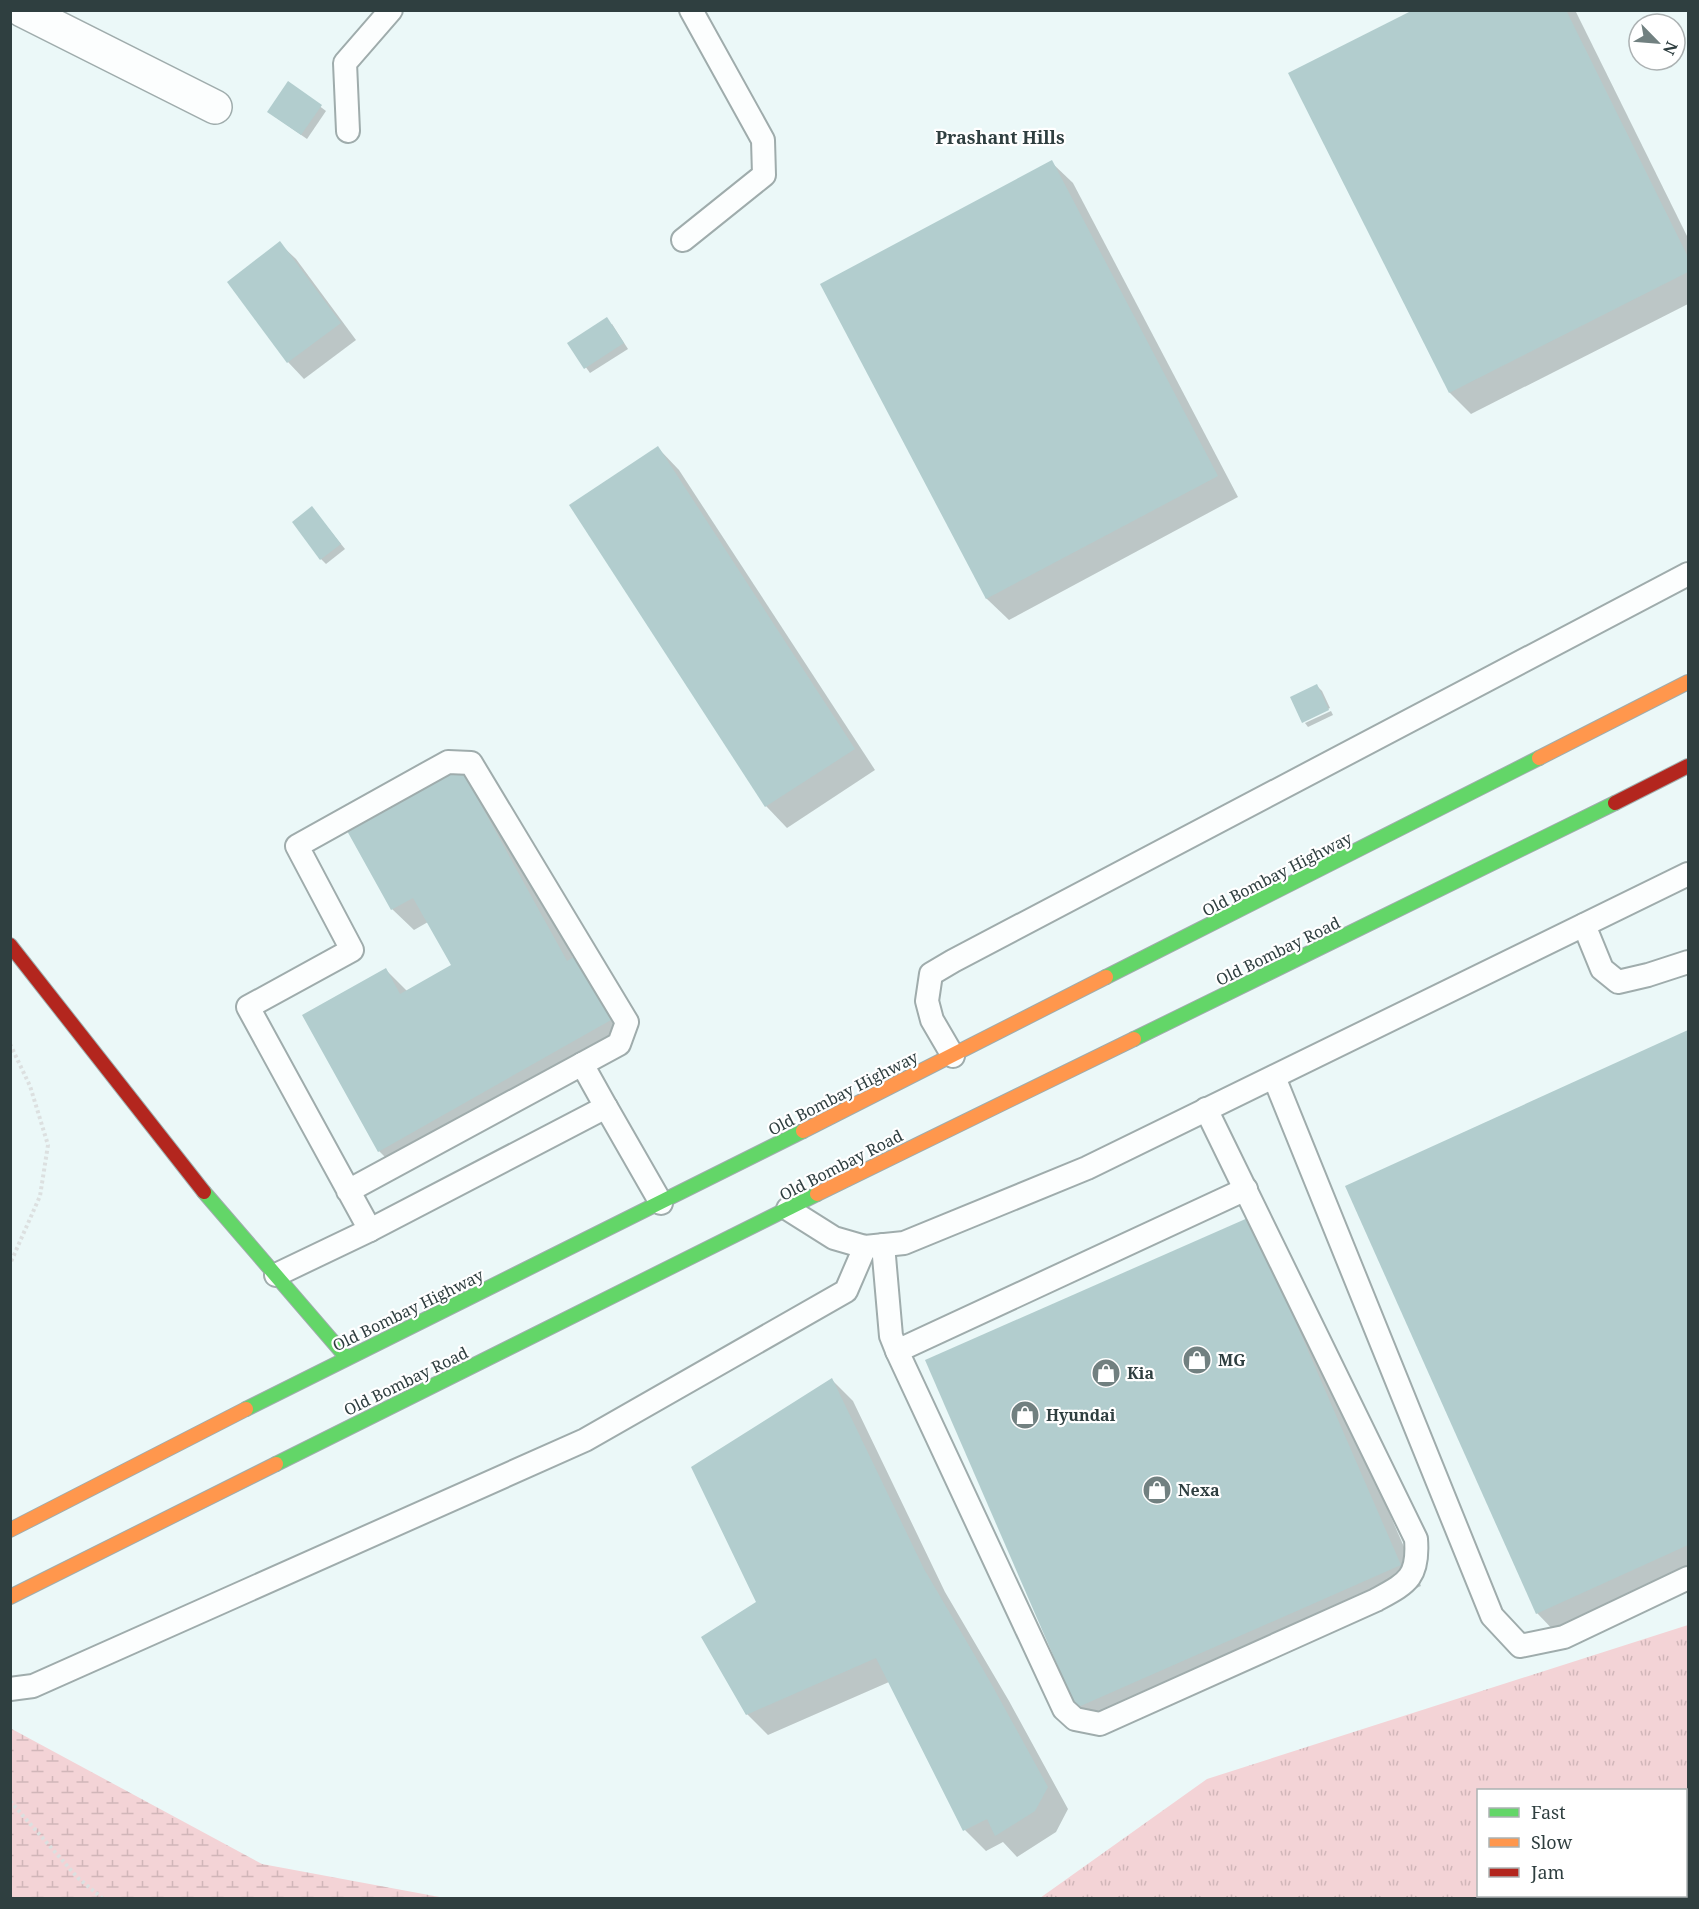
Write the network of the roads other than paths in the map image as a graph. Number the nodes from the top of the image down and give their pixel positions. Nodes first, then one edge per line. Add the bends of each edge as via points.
1 (22, 10) edge
2 (391, 10) edge
3 (692, 10) edge
4 (214, 107) dead end
5 (348, 131) dead end
6 (683, 240) dead end
7 (1689, 574) edge
8 (1689, 682) edge
9 (1689, 766) edge
10 (1689, 874) edge
11 (1584, 925) junction
12 (10, 945) edge
13 (1689, 962) edge
14 (953, 1056) junction
15 (582, 1064) junction
16 (1274, 1077) junction
17 (606, 1107) junction
18 (1206, 1109) junction
19 (1246, 1189) junction
20 (348, 1191) junction
21 (662, 1203) junction
22 (789, 1209) junction
23 (370, 1230) junction
24 (874, 1246) junction
25 (276, 1275) junction
26 (897, 1351) junction
27 (347, 1358) junction
28 (10, 1530) edge
29 (1689, 1578) edge
30 (10, 1597) edge
31 (10, 1689) edge

1 - 4 street
2 - 5 lane via 345,63
3 - 6 lane via 763,140 764,175
7 - 14 lane via 931,974 927,1002 932,1020
8 - 14 main road, Old Bombay Highway
9 - 22 main road, Old Bombay Road
10 - 11 lane
11 - 13 lane via 1602,969 1618,981
11 - 16 lane
12 - 25 main road via 206,1194
14 - 21 main road, Old Bombay Highway
15 - 17 lane
15 - 20 lane
15 - 20 lane via 619,1044 627,1022 471,763 448,762 297,846 352,950 248,1007
16 - 18 lane
16 - 29 lane via 1492,1616 1520,1646 1564,1637
17 - 21 lane
17 - 23 lane
18 - 19 lane
18 - 24 lane via 1087,1168 904,1243
19 - 26 lane
19 - 26 lane via 1416,1539 1417,1558 1406,1583 1376,1600 1100,1724 1075,1719 1064,1709
20 - 23 lane
21 - 27 main road, Old Bombay Highway
22 - 24 lane via 834,1238
22 - 30 main road, Old Bombay Road
23 - 25 lane
24 - 26 lane
24 - 31 lane via 846,1291 585,1440 33,1686
25 - 27 main road
27 - 28 main road, Old Bombay Highway

